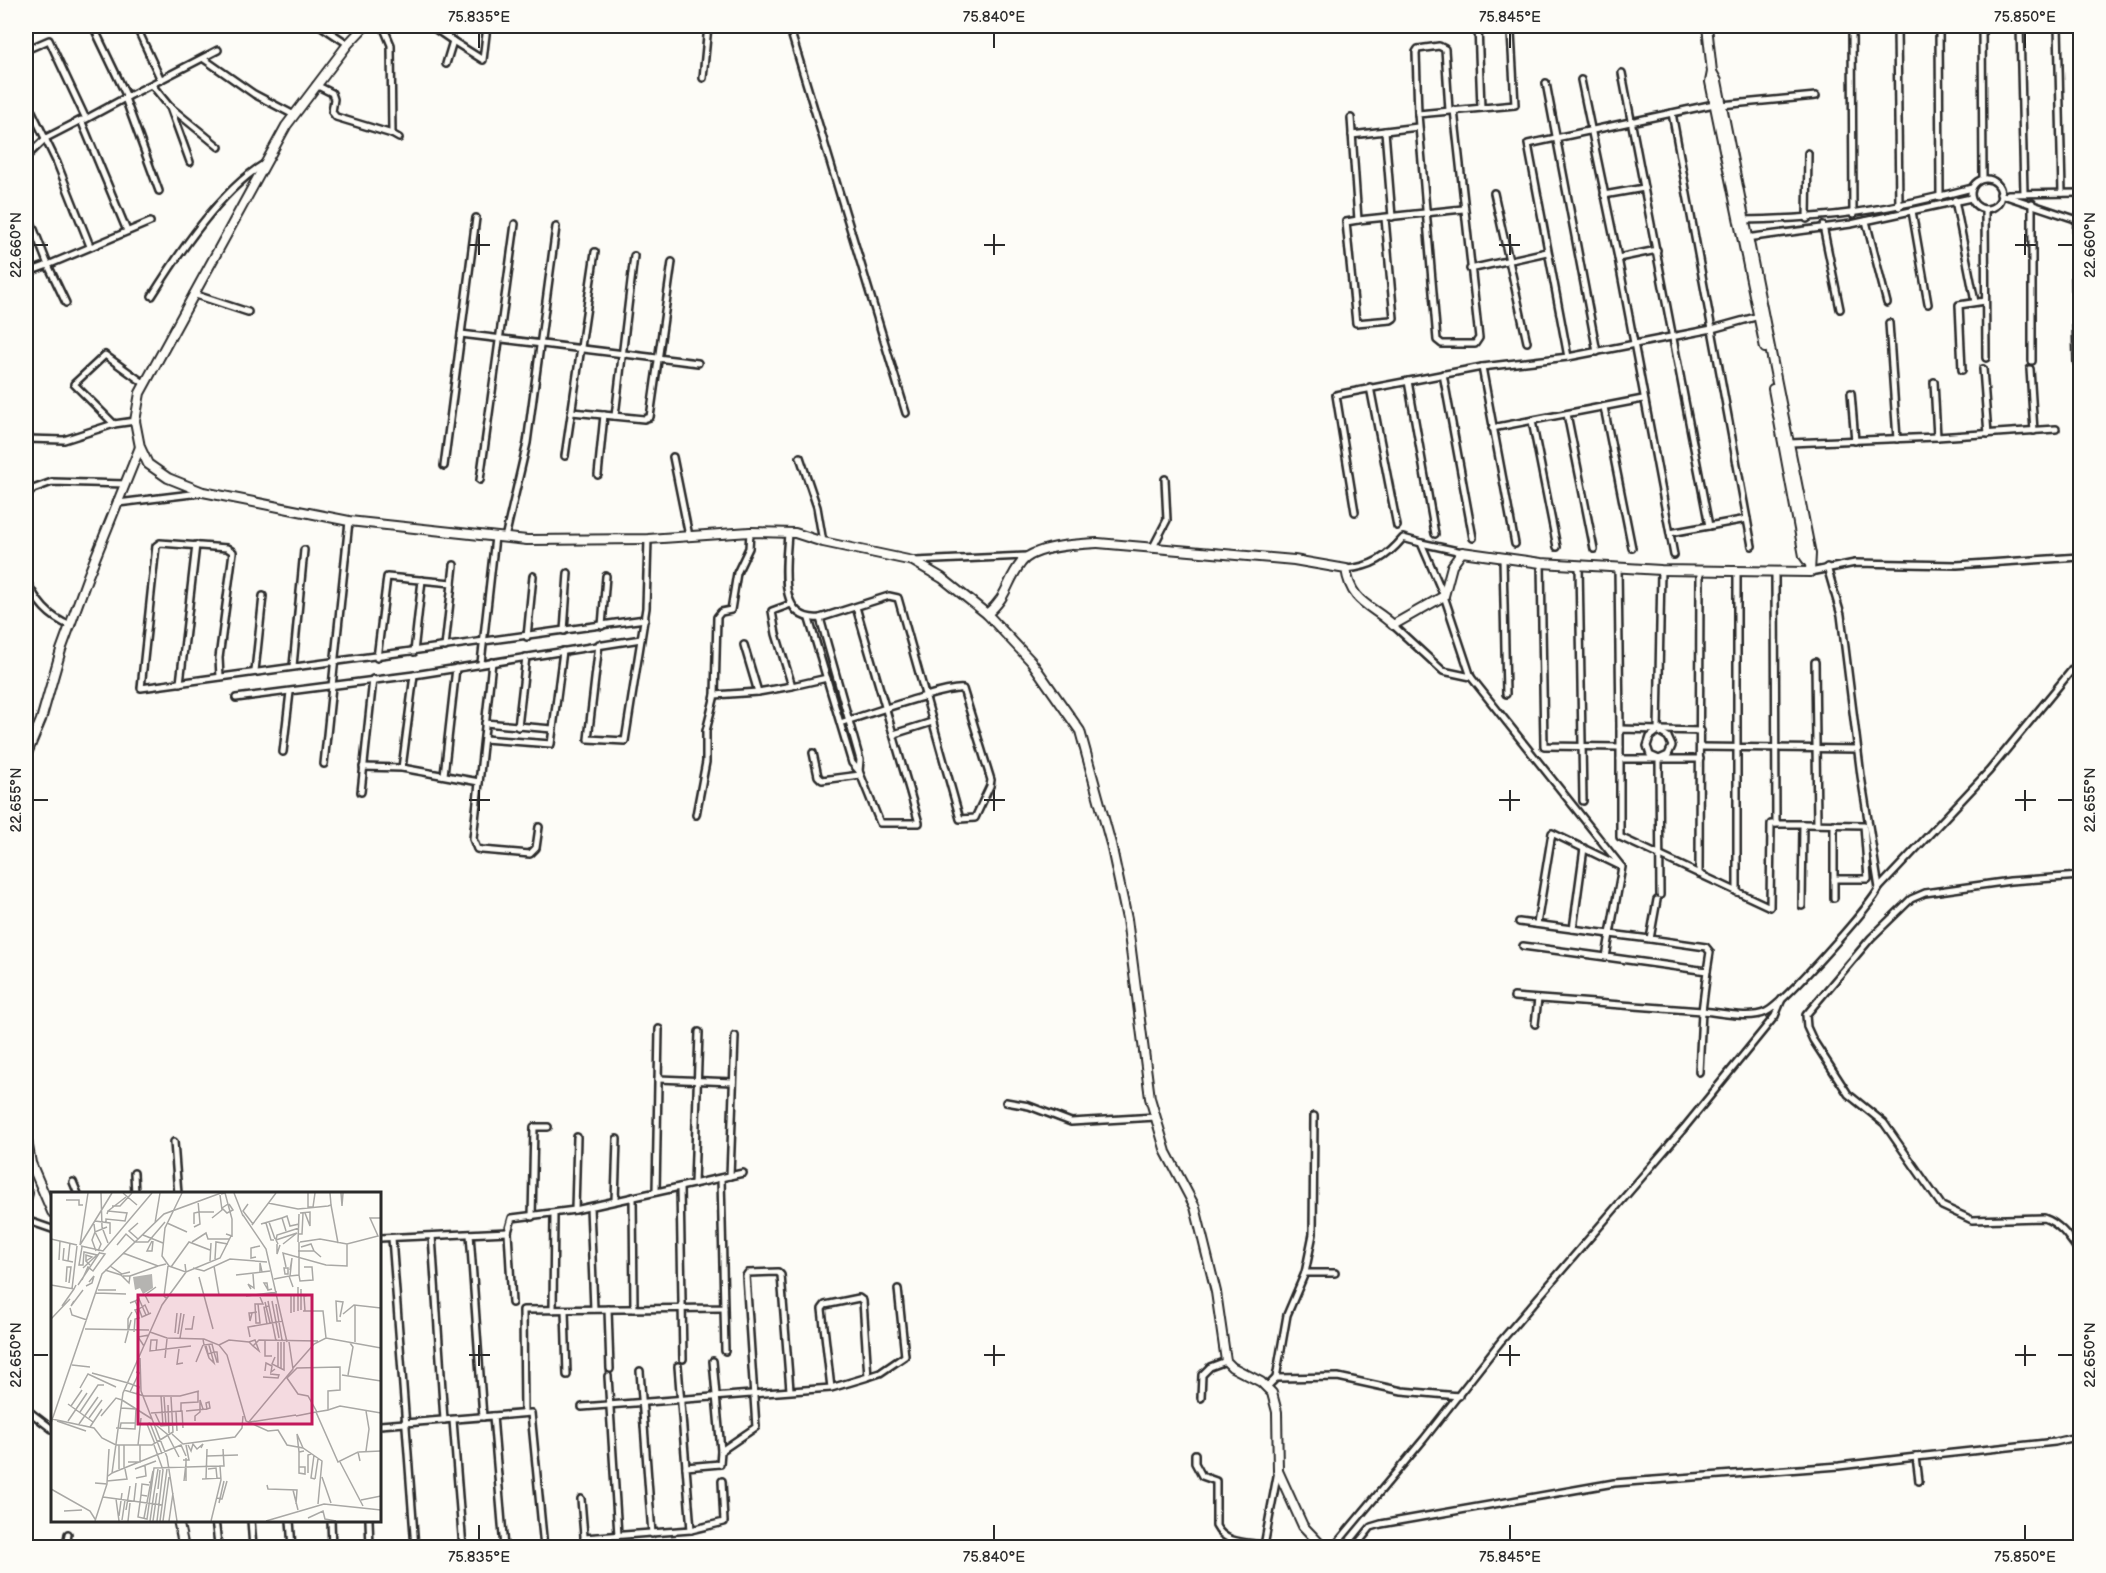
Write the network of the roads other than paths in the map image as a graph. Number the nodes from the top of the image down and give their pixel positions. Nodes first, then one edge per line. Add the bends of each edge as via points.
1 (93, 26) edge
2 (136, 26) edge
3 (321, 26) edge
4 (365, 26) edge
5 (383, 26) edge
6 (431, 26) edge
7 (488, 26) edge
8 (708, 26) edge
9 (789, 26) edge
10 (1707, 26) edge
11 (1852, 26) edge
12 (1897, 26) edge
13 (1939, 26) edge
14 (1982, 26) edge
15 (2020, 26) edge
16 (2058, 26) edge
17 (1478, 28) edge
18 (453, 41) junction
19 (348, 44) junction
20 (218, 50) dead end
21 (26, 51) edge
22 (204, 59) junction
23 (446, 64) dead end
24 (1622, 73) dead end
25 (703, 78) dead end
26 (161, 80) junction
27 (1581, 80) dead end
28 (1546, 82) dead end
29 (152, 85) junction
30 (316, 85) junction
31 (1816, 96) dead end
32 (126, 98) junction
33 (26, 99) edge
34 (1718, 104) junction
35 (169, 106) junction
36 (1481, 108) junction
37 (1451, 110) junction
38 (1418, 114) junction
39 (1672, 114) junction
40 (294, 115) junction
41 (1351, 118) dead end
42 (84, 120) junction
43 (1631, 121) junction
44 (1418, 128) junction
45 (1591, 130) junction
46 (1384, 131) junction
47 (392, 134) junction
48 (1352, 135) junction
49 (46, 138) junction
50 (399, 138) dead end
51 (1557, 138) junction
52 (219, 147) dead end
53 (1808, 153) dead end
54 (26, 157) edge
55 (189, 162) dead end
56 (266, 163) junction
57 (1983, 179) junction
58 (1644, 188) junction
59 (1972, 188) junction
60 (159, 191) dead end
61 (1494, 193) dead end
62 (2024, 193) junction
63 (2062, 193) junction
64 (2080, 193) edge
65 (2001, 194) junction
66 (1604, 195) junction
67 (1940, 197) junction
68 (1971, 198) junction
69 (1955, 200) junction
70 (2032, 203) junction
71 (1899, 207) junction
72 (26, 209) edge
73 (1463, 209) junction
74 (1985, 209) junction
75 (1912, 211) junction
76 (1426, 213) junction
77 (1853, 215) junction
78 (1392, 217) junction
79 (476, 218) dead end
80 (1385, 218) junction
81 (1822, 218) junction
82 (1807, 219) junction
83 (1358, 220) junction
84 (1741, 220) junction
85 (1866, 220) junction
86 (2079, 220) edge
87 (150, 222) dead end
88 (515, 224) dead end
89 (556, 227) dead end
90 (1823, 228) junction
91 (128, 231) junction
92 (1745, 238) junction
93 (90, 246) junction
94 (1657, 250) junction
95 (595, 252) dead end
96 (1547, 252) junction
97 (634, 256) dead end
98 (1618, 258) junction
99 (1509, 261) junction
100 (672, 262) dead end
101 (48, 265) junction
102 (1470, 269) junction
103 (26, 273) edge
104 (193, 294) junction
105 (152, 296) dead end
106 (1975, 302) junction
107 (1985, 302) junction
108 (66, 303) dead end
109 (1887, 303) dead end
110 (1928, 304) dead end
111 (1840, 309) dead end
112 (248, 312) dead end
113 (1761, 316) junction
114 (1889, 323) dead end
115 (1712, 329) junction
116 (461, 334) junction
117 (1672, 337) junction
118 (500, 339) junction
119 (1527, 342) dead end
120 (541, 344) junction
121 (1633, 345) junction
122 (582, 349) junction
123 (1597, 352) junction
124 (623, 354) junction
125 (1568, 357) junction
126 (1986, 358) dead end
127 (660, 359) junction
128 (2032, 361) dead end
129 (698, 363) dead end
130 (2077, 363) dead end
131 (1482, 367) junction
132 (1983, 369) dead end
133 (2030, 369) dead end
134 (1962, 370) dead end
135 (1443, 374) junction
136 (1408, 381) junction
137 (1934, 382) dead end
138 (145, 384) junction
139 (1370, 387) junction
140 (1851, 393) dead end
141 (1643, 399) junction
142 (1604, 407) junction
143 (572, 412) junction
144 (906, 413) dead end
145 (1567, 414) junction
146 (604, 415) junction
147 (615, 416) junction
148 (135, 421) junction
149 (1532, 421) junction
150 (114, 424) junction
151 (1492, 428) junction
152 (2056, 429) dead end
153 (2034, 431) junction
154 (1988, 434) junction
155 (1937, 437) junction
156 (26, 439) edge
157 (1897, 439) junction
158 (1855, 441) junction
159 (1790, 443) junction
160 (140, 447) junction
161 (565, 456) dead end
162 (673, 457) dead end
163 (800, 457) dead end
164 (444, 466) dead end
165 (598, 475) dead end
166 (1164, 479) dead end
167 (480, 480) dead end
168 (126, 484) junction
169 (203, 492) junction
170 (26, 497) edge
171 (118, 504) junction
172 (1355, 512) dead end
173 (1747, 519) junction
174 (349, 521) junction
175 (1397, 526) dead end
176 (1709, 526) junction
177 (750, 532) junction
178 (791, 533) junction
179 (1670, 533) junction
180 (1435, 534) dead end
181 (688, 536) junction
182 (495, 537) junction
183 (505, 538) junction
184 (1473, 538) dead end
185 (648, 539) junction
186 (823, 542) junction
187 (1421, 543) junction
188 (1515, 544) dead end
189 (196, 545) junction
190 (1752, 546) dead end
191 (1557, 547) dead end
192 (1632, 548) dead end
193 (1152, 549) junction
194 (1594, 549) dead end
195 (304, 550) dead end
196 (1462, 552) junction
197 (1674, 555) dead end
198 (1027, 556) junction
199 (2080, 557) edge
200 (1503, 558) junction
201 (910, 561) junction
202 (1541, 563) junction
203 (454, 565) dead end
204 (1579, 565) junction
205 (1618, 567) junction
206 (1827, 567) junction
207 (1810, 568) junction
208 (1346, 569) junction
209 (1661, 570) junction
210 (1700, 571) junction
211 (1737, 571) junction
212 (1775, 572) junction
213 (568, 573) dead end
214 (533, 576) dead end
215 (606, 576) dead end
216 (26, 580) edge
217 (422, 580) junction
218 (452, 583) junction
219 (263, 596) dead end
220 (1444, 596) junction
221 (791, 604) junction
222 (856, 607) junction
223 (987, 614) junction
224 (820, 618) junction
225 (645, 619) junction
226 (809, 619) junction
227 (1393, 625) junction
228 (71, 626) junction
229 (602, 626) junction
230 (564, 631) junction
231 (527, 637) junction
232 (641, 639) junction
233 (483, 642) junction
234 (599, 644) junction
235 (744, 645) dead end
236 (445, 647) junction
237 (563, 651) junction
238 (414, 652) junction
239 (377, 657) junction
240 (526, 657) junction
241 (2080, 660) edge
242 (492, 662) junction
243 (1815, 662) dead end
244 (334, 663) junction
245 (481, 663) junction
246 (293, 666) junction
247 (456, 668) junction
248 (255, 671) junction
249 (414, 675) junction
250 (220, 677) junction
251 (1471, 677) junction
252 (827, 678) junction
253 (373, 679) junction
254 (180, 683) junction
255 (332, 685) junction
256 (792, 686) junction
257 (290, 692) junction
258 (758, 692) junction
259 (1506, 694) dead end
260 (715, 695) junction
261 (236, 698) dead end
262 (925, 698) junction
263 (887, 709) junction
264 (849, 720) junction
265 (932, 722) junction
266 (485, 723) junction
267 (840, 723) junction
268 (518, 727) junction
269 (552, 729) junction
270 (1620, 729) junction
271 (1658, 731) junction
272 (1701, 731) junction
273 (894, 734) junction
274 (484, 739) junction
275 (1583, 746) junction
276 (1620, 747) junction
277 (1700, 747) junction
278 (1738, 748) junction
279 (1776, 748) junction
280 (1818, 748) junction
281 (1858, 749) junction
282 (283, 752) dead end
283 (813, 753) dead end
284 (26, 756) edge
285 (1620, 759) junction
286 (1659, 759) junction
287 (1700, 759) junction
288 (324, 764) dead end
289 (363, 767) junction
290 (402, 768) junction
291 (860, 773) junction
292 (444, 775) junction
293 (479, 782) junction
294 (361, 792) dead end
295 (1583, 801) dead end
296 (696, 814) dead end
297 (1776, 824) junction
298 (1803, 824) junction
299 (1817, 824) junction
300 (1834, 824) junction
301 (539, 827) dead end
302 (1584, 848) junction
303 (1660, 855) junction
304 (1622, 867) junction
305 (1699, 874) junction
306 (2080, 876) edge
307 (1834, 879) junction
308 (1880, 888) junction
309 (1737, 892) junction
310 (1834, 898) dead end
311 (1802, 906) dead end
312 (1520, 922) dead end
313 (1537, 924) junction
314 (1573, 929) junction
315 (1610, 934) junction
316 (1650, 939) junction
317 (1523, 946) dead end
318 (1606, 957) junction
319 (1707, 971) junction
320 (1514, 997) dead end
321 (1538, 999) junction
322 (1782, 999) junction
323 (1702, 1011) junction
324 (1535, 1024) dead end
325 (659, 1029) dead end
326 (699, 1032) dead end
327 (735, 1036) dead end
328 (1699, 1072) dead end
329 (658, 1080) junction
330 (697, 1081) junction
331 (733, 1082) junction
332 (1006, 1102) dead end
333 (1314, 1116) dead end
334 (1156, 1117) junction
335 (548, 1127) dead end
336 (26, 1135) edge
337 (577, 1137) dead end
338 (617, 1138) dead end
339 (174, 1142) dead end
340 (134, 1173) dead end
341 (743, 1173) dead end
342 (730, 1176) junction
343 (721, 1178) junction
344 (73, 1182) dead end
345 (694, 1184) junction
346 (680, 1187) junction
347 (77, 1192) edge
348 (135, 1192) edge
349 (178, 1192) edge
350 (656, 1192) junction
351 (29, 1193) dead end
352 (633, 1197) junction
353 (615, 1201) junction
354 (26, 1205) edge
355 (590, 1207) junction
356 (51, 1210) edge
357 (575, 1210) junction
358 (554, 1214) junction
359 (532, 1217) junction
360 (26, 1220) edge
361 (51, 1229) edge
362 (508, 1232) junction
363 (470, 1233) junction
364 (432, 1236) junction
365 (381, 1238) edge
366 (392, 1238) junction
367 (2080, 1253) edge
368 (1305, 1273) junction
369 (1335, 1273) dead end
370 (898, 1289) dead end
371 (512, 1304) dead end
372 (682, 1308) junction
373 (724, 1308) junction
374 (608, 1309) junction
375 (634, 1309) junction
376 (553, 1310) junction
377 (565, 1310) junction
378 (594, 1310) junction
379 (725, 1351) dead end
380 (683, 1359) dead end
381 (713, 1361) dead end
382 (1226, 1361) junction
383 (678, 1366) dead end
384 (640, 1371) dead end
385 (567, 1375) dead end
386 (868, 1377) junction
387 (1276, 1378) junction
388 (1267, 1387) junction
389 (831, 1388) junction
390 (790, 1390) junction
391 (754, 1393) junction
392 (716, 1395) junction
393 (1459, 1396) junction
394 (680, 1397) junction
395 (1201, 1398) dead end
396 (642, 1401) junction
397 (609, 1404) junction
398 (582, 1407) dead end
399 (26, 1409) edge
400 (524, 1413) junction
401 (494, 1416) junction
402 (483, 1417) junction
403 (444, 1420) junction
404 (453, 1420) junction
405 (406, 1424) junction
406 (381, 1425) edge
407 (51, 1429) edge
408 (2080, 1436) edge
409 (721, 1451) junction
410 (1195, 1454) dead end
411 (1916, 1457) junction
412 (686, 1467) junction
413 (1278, 1471) junction
414 (722, 1481) dead end
415 (1918, 1481) dead end
416 (28, 1495) dead end
417 (581, 1499) dead end
418 (26, 1516) edge
419 (215, 1522) edge
420 (251, 1522) edge
421 (290, 1522) edge
422 (331, 1522) edge
423 (369, 1522) edge
424 (178, 1524) edge
425 (691, 1530) junction
426 (68, 1534) dead end
427 (618, 1534) junction
428 (652, 1534) junction
429 (584, 1538) junction
430 (1264, 1546) edge
431 (1319, 1546) edge
432 (66, 1548) edge
433 (184, 1548) edge
434 (222, 1548) edge
435 (253, 1548) edge
436 (292, 1548) edge
437 (332, 1548) edge
438 (370, 1548) edge
439 (415, 1548) edge
440 (463, 1548) edge
441 (504, 1548) edge
442 (544, 1548) edge
443 (585, 1548) edge
444 (1333, 1548) edge
445 (1354, 1548) edge

1 - 32 street
2 - 26 street
3 - 19 street
4 - 19 main road
5 - 47 street via 391,45
6 - 18 street
7 - 18 street via 483,60
8 - 25 street
9 - 144 street
10 - 34 main road via 1710,82
11 - 77 street
12 - 71 street
13 - 67 street
14 - 57 street
15 - 62 street
16 - 63 street
17 - 36 street
17 - 36 street via 1511,33 1515,105
18 - 23 street
19 - 30 main road
20 - 22 street
21 - 42 street via 48,40
22 - 26 street
22 - 40 street via 254,94
24 - 43 street
26 - 29 street
27 - 45 street
28 - 51 street
29 - 32 street
29 - 35 street
30 - 40 main road
30 - 47 street via 334,96 333,115
31 - 34 street
32 - 42 street
32 - 60 street
33 - 49 street
34 - 39 street
34 - 84 main road
35 - 52 street
35 - 55 street
36 - 37 street
37 - 38 street
37 - 38 street via 1445,49 1439,46 1416,52
37 - 73 street
38 - 44 street
39 - 43 street
39 - 115 street
40 - 56 main road
41 - 48 street
42 - 49 street
42 - 91 street
43 - 45 street
43 - 58 street
44 - 46 street
44 - 76 street
45 - 51 street
45 - 66 street
46 - 48 street
46 - 78 street
47 - 50 street
48 - 83 street
49 - 54 street
49 - 93 street
51 - 96 street via 1528,144
51 - 123 street
53 - 82 street
56 - 104 main road
56 - 105 street via 243,177 178,255
57 - 59 street
57 - 65 street via 1995,182
58 - 66 street
58 - 94 street
59 - 67 street
59 - 68 street
61 - 99 street
62 - 63 street
62 - 65 street
63 - 64 street
65 - 70 street
65 - 74 street via 2000,200
66 - 98 street
67 - 71 street
68 - 69 street
68 - 74 street
69 - 75 street
69 - 106 street
70 - 86 street
70 - 128 street
71 - 77 street
72 - 101 street
73 - 76 street
73 - 102 street
74 - 107 street
75 - 85 street
75 - 110 street
76 - 78 street
76 - 102 street via 1438,343 1478,342
77 - 81 street
78 - 80 street
79 - 116 street
80 - 83 street
80 - 83 street via 1394,318 1360,323 1354,320 1345,225
81 - 82 street
81 - 90 street
82 - 84 street
84 - 92 main road
85 - 90 street
85 - 109 street
86 - 130 street via 2075,274
87 - 91 street
88 - 118 street
89 - 120 street
90 - 92 street
90 - 111 street
91 - 93 street
92 - 113 main road
93 - 101 street
94 - 98 street
94 - 117 street
95 - 122 street
96 - 99 street
96 - 125 street
97 - 124 street
98 - 121 street
99 - 102 street
99 - 119 street
100 - 127 street
101 - 103 street
101 - 108 street
104 - 112 street
104 - 138 main road
106 - 107 street
106 - 134 street via 1960,303 1958,308
107 - 126 street
113 - 115 street
113 - 159 main road
113 - 207 main road via 1804,556
114 - 157 street
115 - 117 street
115 - 173 street
116 - 118 street
116 - 164 street
117 - 121 street
117 - 176 street
118 - 120 street
118 - 167 street
120 - 122 street
120 - 183 street via 527,442
121 - 123 street
121 - 141 street
122 - 124 street
122 - 143 street
123 - 125 street
124 - 127 street
124 - 147 street
125 - 131 street
127 - 129 street
127 - 147 street via 650,417
131 - 135 street
131 - 151 street
132 - 154 street
133 - 153 street
135 - 136 street
135 - 184 street
136 - 139 street
136 - 180 street
137 - 155 street
138 - 148 main road
138 - 150 street via 105,355 74,384
139 - 172 street via 1336,395
139 - 175 street
140 - 158 street
141 - 142 street
141 - 179 street
142 - 145 street
142 - 192 street
143 - 146 street
143 - 161 street
145 - 149 street
145 - 194 street
146 - 147 street
146 - 165 street
148 - 150 street
148 - 160 main road
149 - 151 street
149 - 191 street
150 - 156 street via 64,440
151 - 188 street
152 - 153 street
153 - 154 street
154 - 155 street
155 - 157 street
157 - 158 street
158 - 159 street
159 - 207 main road via 1811,554
160 - 168 main road
160 - 169 main road via 148,464
162 - 181 street
163 - 186 street via 817,507
166 - 193 street via 1167,520
168 - 170 street via 52,482 33,489
168 - 171 main road
169 - 171 street
169 - 174 main road
171 - 228 main road
173 - 176 street
173 - 190 street
174 - 182 main road
174 - 244 street
176 - 179 street
177 - 178 main road
177 - 181 main road
177 - 260 street via 732,606 717,616
178 - 186 main road
178 - 221 street via 786,580
179 - 197 street
181 - 185 main road
182 - 183 main road
182 - 233 street
183 - 185 main road
185 - 225 street
186 - 201 main road
187 - 196 street
187 - 208 street via 1403,538 1374,564
187 - 220 street
189 - 250 street via 233,552
189 - 254 street
189 - 254 street via 167,542 156,546 141,688
193 - 198 main road via 1098,543
193 - 208 main road via 1294,560
195 - 246 street
196 - 200 main road
196 - 220 main road via 1452,566
198 - 201 street
198 - 223 main road via 1001,601
199 - 206 street via 1957,565 1887,563
200 - 202 main road
200 - 259 street
201 - 223 main road via 942,578
202 - 204 main road
202 - 275 street via 1544,746
203 - 218 street
204 - 205 main road
204 - 275 street
205 - 209 main road
205 - 270 street
206 - 207 street
206 - 281 street via 1841,615
207 - 212 main road
208 - 227 main road via 1363,605
209 - 210 main road
209 - 271 street
210 - 211 main road
210 - 272 street
211 - 212 main road
211 - 278 street
212 - 279 street
213 - 230 street
214 - 231 street
215 - 229 street
216 - 228 street via 43,609
217 - 218 street
217 - 238 street
217 - 239 street via 387,577
218 - 236 street
219 - 248 street
220 - 227 main road
220 - 251 street
221 - 226 street
221 - 256 street via 773,609 772,614
222 - 224 street
222 - 262 street via 889,596 898,598
222 - 263 street
223 - 334 main road via 1031,661 1080,731 1127,919 1150,1098
224 - 226 street
224 - 264 street
225 - 229 street
225 - 232 street
226 - 252 street
227 - 251 street via 1443,671
228 - 284 main road
229 - 230 street
230 - 231 street
231 - 233 street
232 - 234 street
232 - 234 street via 625,741 588,739
233 - 236 street
233 - 245 street
234 - 237 street
235 - 258 street
236 - 238 street
237 - 240 street
237 - 269 street
238 - 239 street
239 - 244 street
240 - 242 street
240 - 268 street
241 - 308 street via 1989,771
242 - 245 street
242 - 266 street
243 - 280 street
244 - 246 street
244 - 255 street
245 - 247 street
246 - 248 street
247 - 249 street
247 - 292 street
248 - 250 street
249 - 253 street
249 - 290 street
250 - 254 street
251 - 304 street
252 - 256 street
252 - 267 street
253 - 255 street
253 - 289 street
255 - 257 street
255 - 288 street
256 - 258 street
257 - 261 street
257 - 282 street
258 - 260 street
260 - 296 street via 706,731 706,762
262 - 263 street
262 - 265 street
262 - 265 street via 955,689 966,692 991,783 971,820 960,819
263 - 264 street
263 - 273 street
264 - 267 street
264 - 291 street
265 - 273 street
266 - 268 street
266 - 274 street
267 - 291 street via 852,763
268 - 269 street
269 - 274 street via 551,744
270 - 271 street
270 - 276 street
271 - 272 street
271 - 286 street via 1647,746 1650,755
271 - 286 street via 1668,737 1672,746 1668,755
272 - 277 street
273 - 291 street via 919,822 880,823
274 - 293 street
275 - 276 street
275 - 295 street
276 - 285 street
277 - 278 street
277 - 287 street
278 - 279 street
278 - 309 street
279 - 280 street
279 - 297 street
280 - 281 street
280 - 299 street
281 - 308 street
283 - 291 street via 822,780
285 - 286 street
285 - 303 street via 1620,837
286 - 287 street
286 - 303 street
287 - 305 street
289 - 290 street
289 - 294 street
290 - 292 street
292 - 293 street
293 - 301 street via 473,838 477,849 530,854 536,848
297 - 298 street
297 - 309 street via 1771,824 1770,908
298 - 299 street
298 - 311 street
299 - 300 street
300 - 307 street
300 - 307 street via 1864,825 1868,879
302 - 304 street
302 - 313 street via 1552,833
302 - 314 street
303 - 305 street
303 - 316 street via 1658,898
304 - 315 street
305 - 309 street
306 - 367 street via 2010,881 1925,893 1911,899 1871,938 1806,1015 1806,1023 1848,1094 1884,1123 1942,1206 1972,1220 2044,1218 2058,1225
307 - 310 street
308 - 322 street via 1864,912
312 - 313 street
313 - 314 street
314 - 315 street
315 - 316 street
315 - 318 street
316 - 319 street via 1706,947 1710,952
317 - 318 street
318 - 319 street
319 - 323 street
320 - 321 street
321 - 323 street
321 - 324 street
322 - 323 street via 1760,1014
322 - 393 street via 1775,1016 1684,1128 1559,1271
323 - 328 street
325 - 329 street
326 - 330 street
327 - 331 street
329 - 330 street
329 - 350 street
330 - 331 street
330 - 345 street
331 - 342 street
332 - 334 street via 1071,1122
333 - 368 street via 1313,1234
334 - 382 main road via 1173,1168 1196,1214 1216,1292
335 - 359 street via 534,1127
336 - 356 main road via 31,1163
337 - 357 street
338 - 353 street
339 - 349 street
340 - 348 street
341 - 342 street
342 - 343 street
343 - 345 street
343 - 373 street
344 - 347 street
345 - 346 street
346 - 350 street
346 - 372 street
350 - 352 street
351 - 354 street
352 - 353 street
352 - 375 street
353 - 355 street
355 - 357 street
355 - 378 street
357 - 358 street
358 - 359 street
358 - 376 street
359 - 362 street via 512,1218
360 - 361 street
362 - 363 street
362 - 371 street
363 - 364 street
363 - 402 street
364 - 366 street
364 - 403 street
365 - 366 street
366 - 405 street
368 - 369 street
368 - 387 street via 1287,1315
370 - 386 street via 905,1356
372 - 373 street
372 - 375 street
372 - 380 street
373 - 379 street
374 - 375 street
374 - 378 street
374 - 397 street
376 - 377 street
376 - 400 street via 523,1310
377 - 378 street
377 - 385 street
381 - 392 street
382 - 388 main road
382 - 395 street via 1202,1375
383 - 394 street
384 - 396 street
386 - 389 street
386 - 389 street via 863,1301 859,1298 825,1305 822,1309
387 - 388 street
387 - 393 street via 1338,1377 1402,1391
388 - 413 main road via 1277,1412
389 - 390 street
390 - 391 street
390 - 391 street via 781,1275 748,1273
391 - 392 street
391 - 409 street via 756,1427
392 - 394 street
392 - 409 street
393 - 444 street
394 - 396 street
394 - 412 street
396 - 397 street
396 - 428 street
397 - 398 street
397 - 427 street
399 - 407 street
400 - 401 street
400 - 442 street via 531,1413
401 - 402 street
401 - 441 street
402 - 404 street
403 - 404 street
403 - 405 street
404 - 440 street
405 - 406 street
405 - 439 street
408 - 411 street
409 - 412 street via 720,1464
410 - 430 street via 1202,1476 1216,1481 1219,1532 1231,1541
411 - 415 street
411 - 445 street via 1614,1483 1544,1494 1381,1524 1371,1527
412 - 425 street
413 - 430 street
413 - 431 main road via 1303,1526
414 - 425 street via 725,1520
416 - 418 street
417 - 429 street
419 - 434 street
420 - 435 street
421 - 436 street
422 - 437 street
423 - 438 street
424 - 433 main road
425 - 428 street
426 - 432 street
427 - 428 street
427 - 429 street
429 - 443 street

